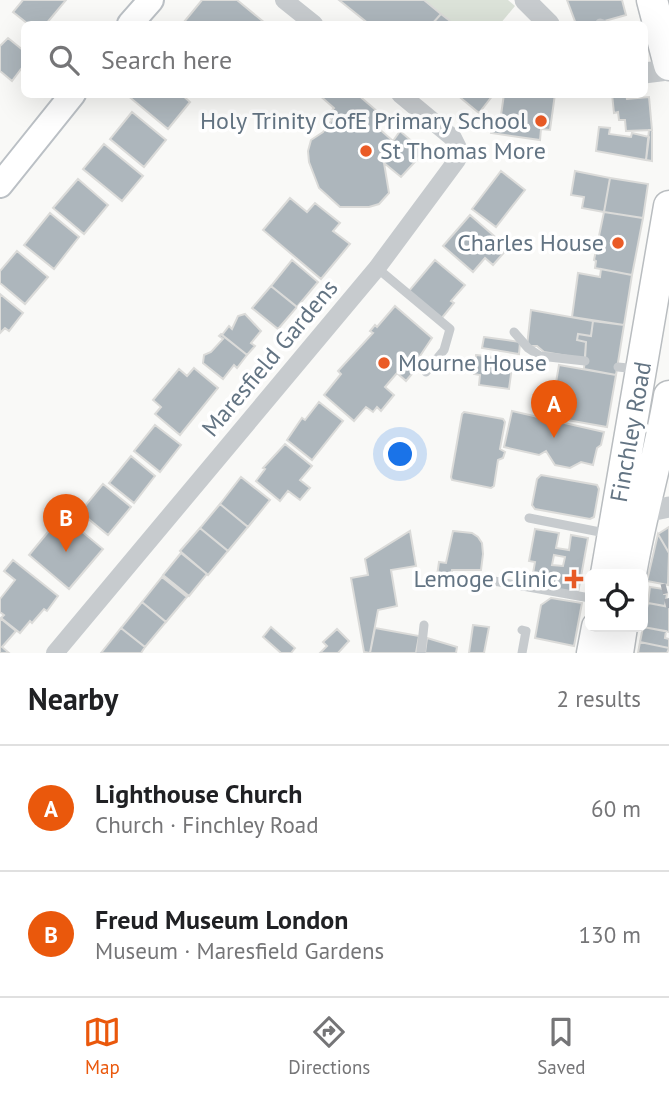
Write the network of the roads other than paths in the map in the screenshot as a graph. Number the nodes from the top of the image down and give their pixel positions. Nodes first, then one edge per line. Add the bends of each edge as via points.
1 (151, 0) edge
2 (284, 0) edge
3 (525, 0) edge
4 (652, 0) edge
5 (133, 21) edge
6 (310, 21) edge
7 (546, 21) edge
8 (669, 68) edge
9 (648, 73) edge
10 (70, 98) edge
11 (405, 98) edge
12 (0, 185) edge
13 (669, 206) edge
14 (377, 268) junction
15 (662, 289) edge
16 (514, 332) dead end
17 (585, 361) dead end
18 (426, 372) dead end
19 (669, 396) edge
20 (628, 446) junction
21 (662, 477) edge
22 (655, 512) edge
23 (529, 518) dead end
24 (613, 534) junction
25 (607, 569) edge
26 (633, 569) edge
27 (488, 580) dead end
28 (585, 597) edge
29 (424, 625) dead end
30 (522, 631) dead end
31 (596, 632) edge
32 (621, 632) edge
33 (55, 653) edge
34 (421, 653) edge
35 (522, 653) edge
36 (592, 653) edge
37 (618, 653) edge

1 - 5 main road
2 - 6 street
3 - 7 street
4 - 8 highway
8 - 9 street
10 - 12 main road
11 - 14 street, Maresfield Gardens via 453,138 457,160
13 - 15 highway, Finchley Road
14 - 18 lane via 450,328 444,350
14 - 33 street, Maresfield Gardens
15 - 20 highway, Finchley Road via 630,368
16 - 17 lane via 540,356
19 - 21 highway, Finchley Road
20 - 21 street
20 - 24 highway, Finchley Road
21 - 22 highway, Finchley Road
22 - 26 highway, Finchley Road
23 - 24 lane
24 - 25 highway, Finchley Road
27 - 28 lane
29 - 34 lane
30 - 35 lane via 526,631
31 - 36 highway
32 - 37 highway

